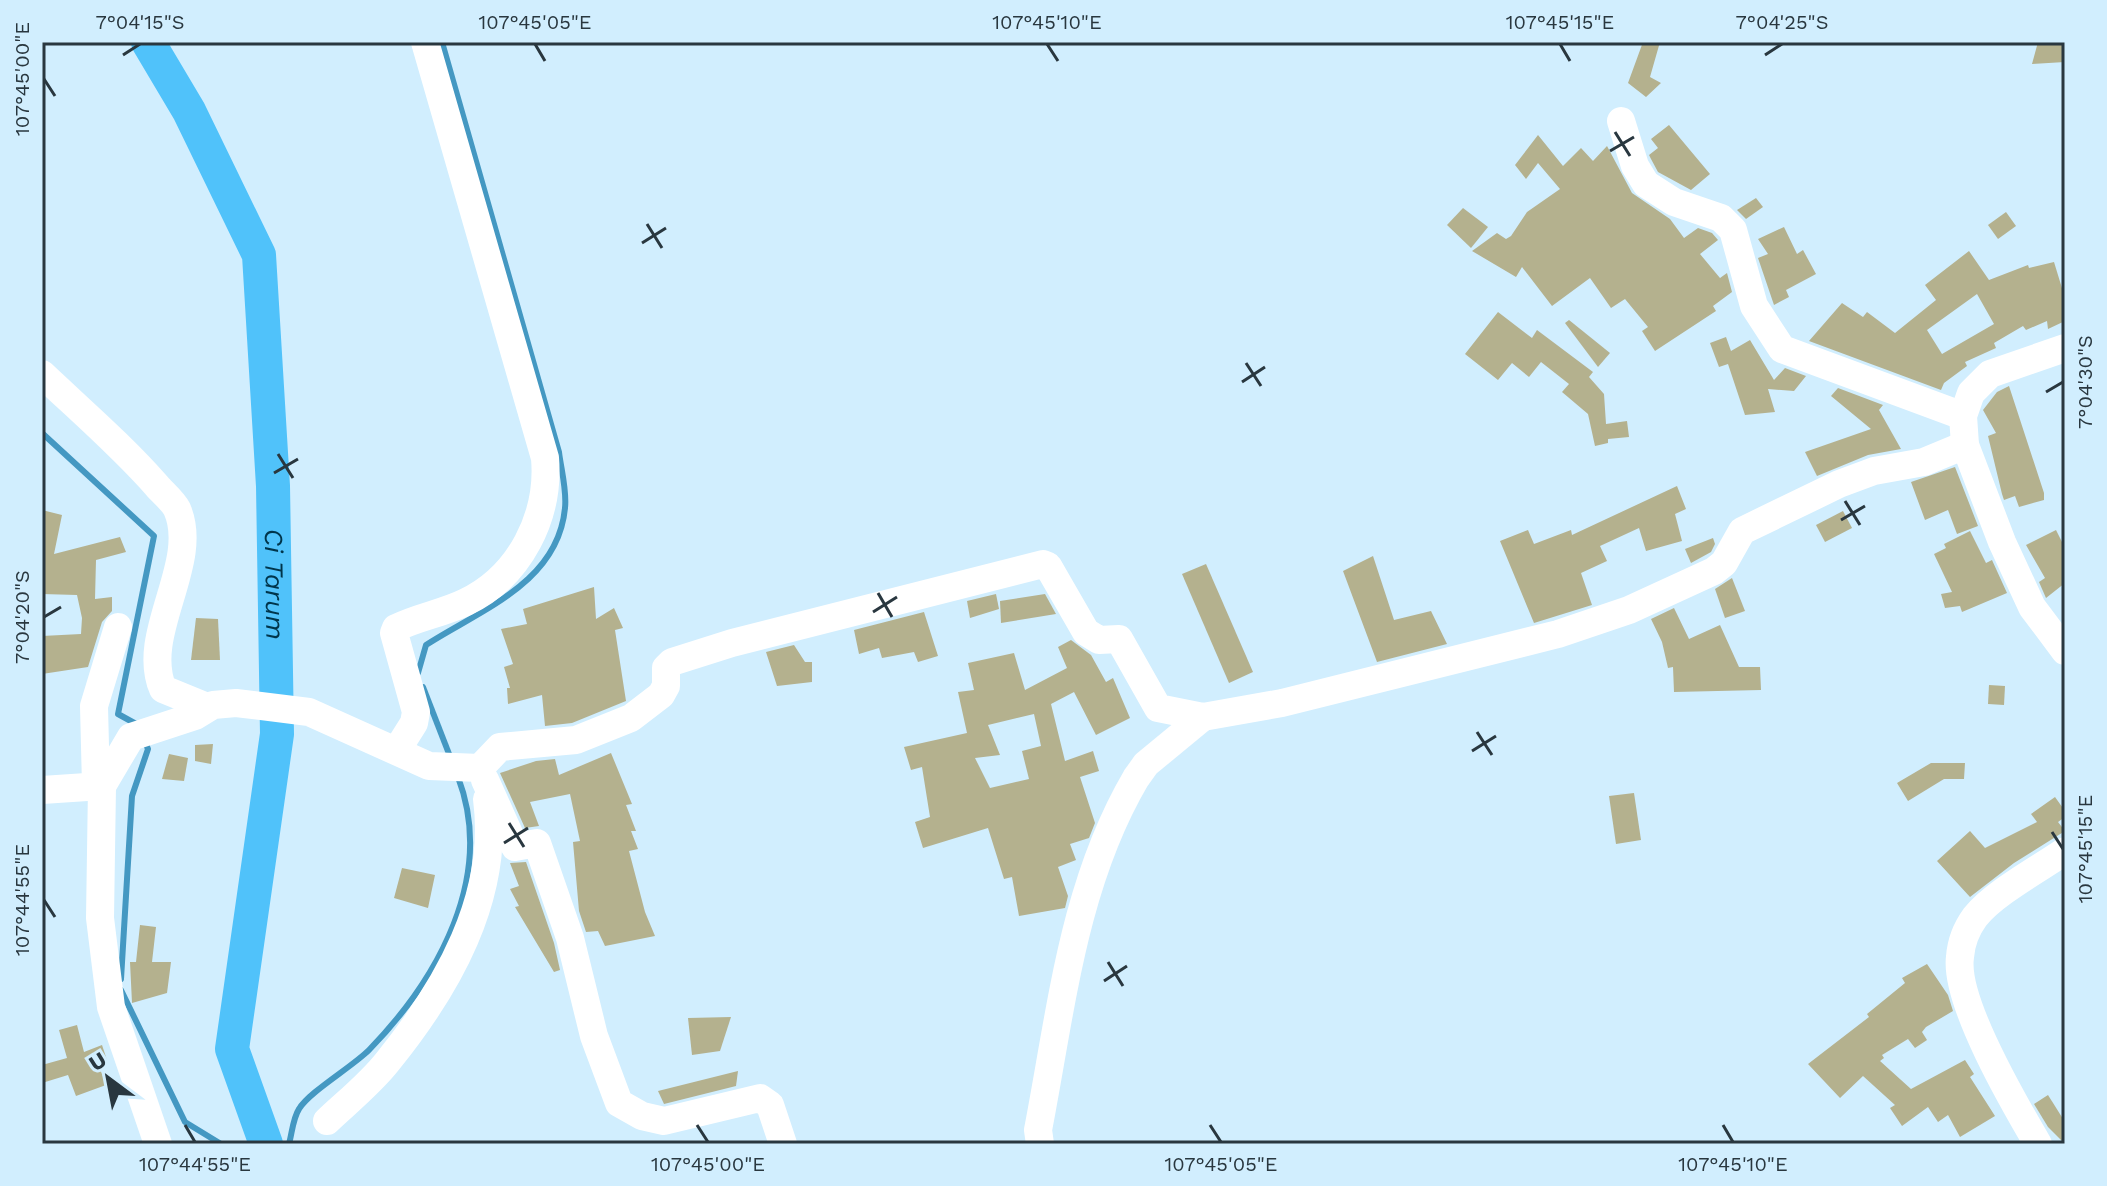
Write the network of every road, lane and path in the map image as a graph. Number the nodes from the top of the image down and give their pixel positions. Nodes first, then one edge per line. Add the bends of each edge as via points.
1 (425, 42) edge
2 (1621, 121) dead end
3 (2065, 348) edge
4 (42, 374) edge
5 (1963, 416) junction
6 (1965, 445) junction
7 (118, 627) dead end
8 (2065, 651) edge
9 (207, 707) junction
10 (1203, 717) junction
11 (397, 750) junction
12 (479, 771) junction
13 (99, 786) junction
14 (42, 790) edge
15 (2065, 851) edge
16 (327, 1121) dead end
17 (158, 1144) edge
18 (783, 1144) edge
19 (1040, 1144) edge
20 (2038, 1144) edge

1 - 11 street via 547,477 540,516 515,562 473,599 404,624 394,633 417,717
2 - 5 street via 1646,184 1674,202 1721,218 1733,230 1754,306 1782,349
3 - 5 street via 1990,374 1971,393
4 - 9 street via 177,509 182,549 155,671 163,689
5 - 6 street
6 - 8 street via 2032,607
6 - 10 street via 1924,462 1862,475 1745,530 1720,567 1629,610 1558,634 1282,703
7 - 13 street via 94,706
9 - 11 street via 236,703 309,712
9 - 13 street via 131,737
10 - 12 street via 1156,707 1127,649 1119,639 1099,640 1086,632 1043,564 672,662 661,695 631,718 576,740 500,747
10 - 19 street via 1146,764 1092,871 1055,1026
11 - 12 street via 434,767
12 - 16 street via 489,816 473,921 454,964 387,1063
12 - 18 street via 515,847 537,843 545,861 594,1036 619,1103 664,1121 760,1098 770,1105
13 - 14 street
13 - 17 street via 100,918 111,1007
15 - 20 street via 1979,912 1959,959 1974,1016

